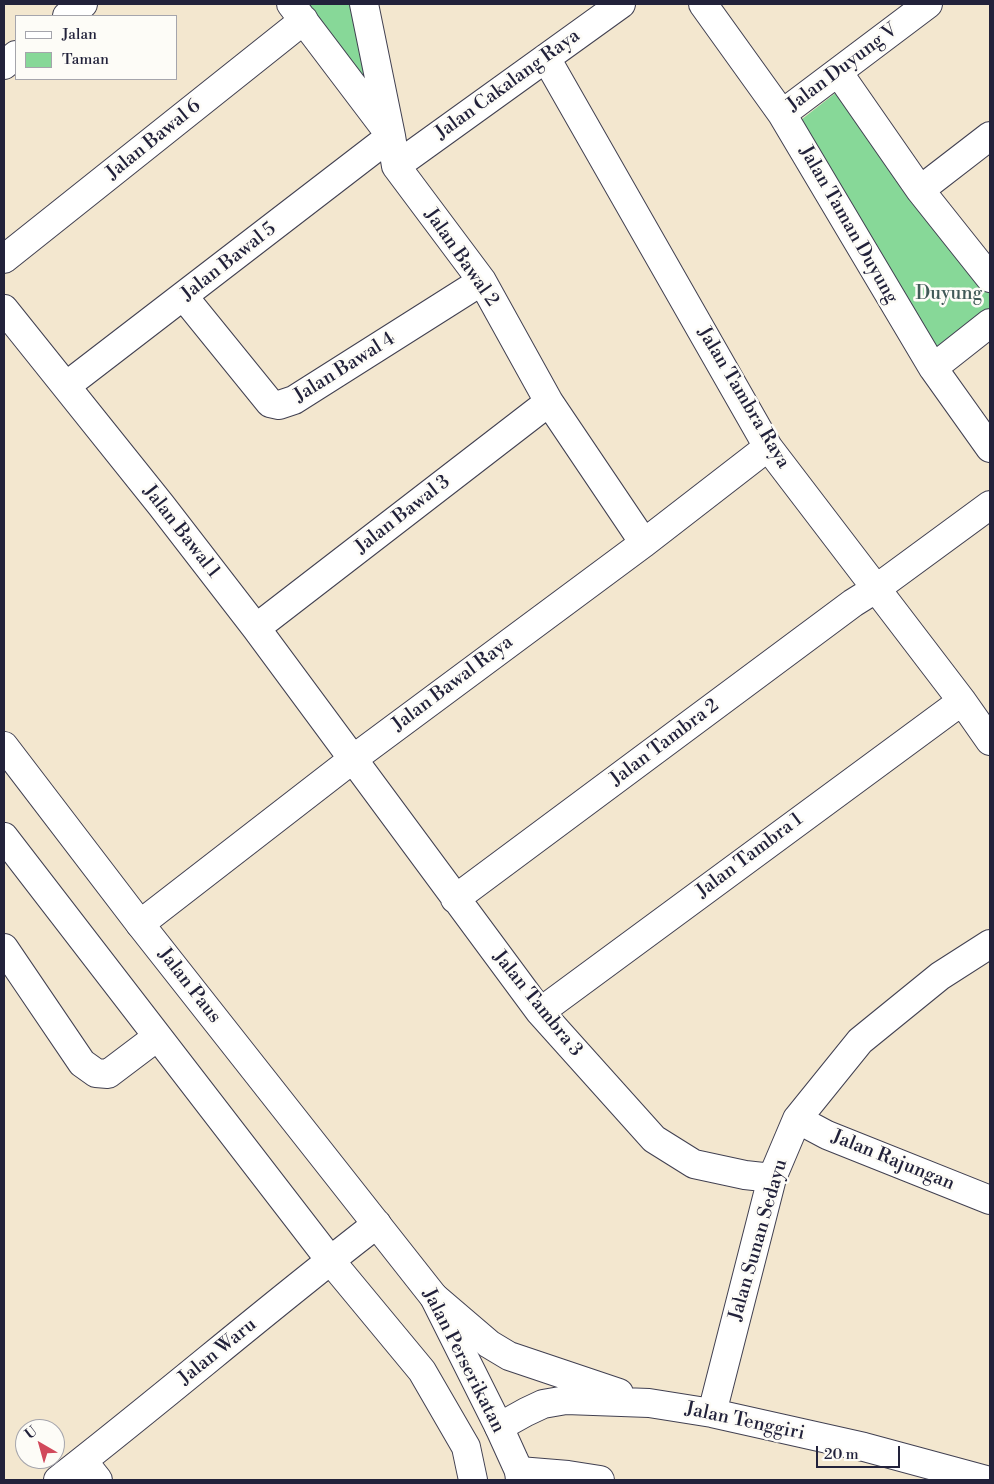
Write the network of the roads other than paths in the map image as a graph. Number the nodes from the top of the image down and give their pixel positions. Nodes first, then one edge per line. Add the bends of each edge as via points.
1 (83, 4) edge
2 (364, 4) edge
3 (621, 4) edge
4 (703, 4) edge
5 (928, 4) edge
6 (297, 12) edge
7 (68, 15) edge
8 (15, 56) edge
9 (546, 58) junction
10 (4, 65) edge
11 (838, 72) junction
12 (782, 114) junction
13 (391, 136) junction
14 (990, 136) edge
15 (396, 166) junction
16 (920, 190) junction
17 (4, 259) edge
18 (990, 278) edge
19 (482, 282) junction
20 (184, 297) junction
21 (4, 309) edge
22 (990, 323) edge
23 (933, 368) junction
24 (66, 386) junction
25 (549, 402) junction
26 (768, 447) junction
27 (990, 448) edge
28 (990, 505) edge
29 (644, 543) junction
30 (877, 588) junction
31 (256, 628) junction
32 (962, 701) junction
33 (990, 741) edge
34 (4, 746) edge
35 (353, 759) junction
36 (8, 851) edge
37 (455, 899) junction
38 (140, 924) junction
39 (990, 944) edge
40 (4, 948) edge
41 (540, 1012) junction
42 (157, 1037) junction
43 (797, 1119) junction
44 (772, 1178) junction
45 (990, 1200) edge
46 (377, 1224) junction
47 (330, 1260) junction
48 (434, 1297) junction
49 (649, 1403) junction
50 (712, 1413) junction
51 (499, 1428) junction
52 (90, 1471) edge
53 (519, 1476) edge
54 (58, 1480) edge
55 (473, 1480) edge
56 (600, 1480) edge
57 (986, 1480) edge

1 - 7 street
2 - 13 street
3 - 9 street, Jalan Cakalang Raya
4 - 12 street, Jalan Taman Duyung
5 - 11 street, Jalan Duyung V
6 - 13 street, Jalan Bawal 2
6 - 17 street, Jalan Bawal 6
8 - 10 street
9 - 15 street, Jalan Cakalang Raya
9 - 26 street, Jalan Tambra Raya
11 - 12 street, Jalan Duyung V
11 - 16 street
12 - 23 street, Jalan Taman Duyung
13 - 15 street, Jalan Bawal 2
13 - 20 street, Jalan Bawal 5
14 - 16 street
15 - 19 street, Jalan Bawal 2
16 - 18 street
19 - 20 street, Jalan Bawal 4 via 294,400 279,406 270,403
19 - 25 street, Jalan Bawal 2
20 - 24 street, Jalan Bawal 5
21 - 24 street, Jalan Bawal 1
22 - 23 street
23 - 27 street, Jalan Taman Duyung
24 - 31 street, Jalan Bawal 1
25 - 29 street, Jalan Bawal 2
25 - 31 street, Jalan Bawal 3
26 - 29 street, Jalan Bawal Raya
26 - 30 street, Jalan Tambra Raya
28 - 30 street, Jalan Tambra 2
29 - 35 street, Jalan Bawal Raya
30 - 32 street, Jalan Tambra Raya
30 - 37 street, Jalan Tambra 2
31 - 35 street, Jalan Bawal 1
32 - 33 street, Jalan Tambra Raya
32 - 41 street, Jalan Tambra 1
34 - 38 street, Jalan Paus
35 - 37 street, Jalan Tambra 3
35 - 38 street, Jalan Bawal Raya
36 - 42 street
37 - 41 street, Jalan Tambra 3
38 - 46 street, Jalan Paus
39 - 43 street, Jalan Sunan Sedayu via 940,976 860,1041
40 - 42 street via 82,1063 96,1073 108,1074
41 - 44 street, Jalan Tambra 3 via 654,1139 694,1164
42 - 47 street
43 - 44 street, Jalan Sunan Sedayu
43 - 45 street, Jalan Rajungan via 827,1135
44 - 50 street, Jalan Sunan Sedayu
46 - 47 street, Jalan Waru
46 - 48 street, Jalan Perserikatan
47 - 52 street, Jalan Waru
47 - 55 street, Jalan Perserikatan via 422,1371 466,1448
48 - 49 street, Jalan Tenggiri via 488,1344 508,1356
48 - 51 street, Jalan Perserikatan
49 - 50 street, Jalan Tenggiri
49 - 51 street, Jalan Tenggiri via 566,1400 544,1404
50 - 57 street, Jalan Tenggiri
51 - 53 street, Jalan Perserikatan
52 - 54 street, Jalan Waru
53 - 56 street

